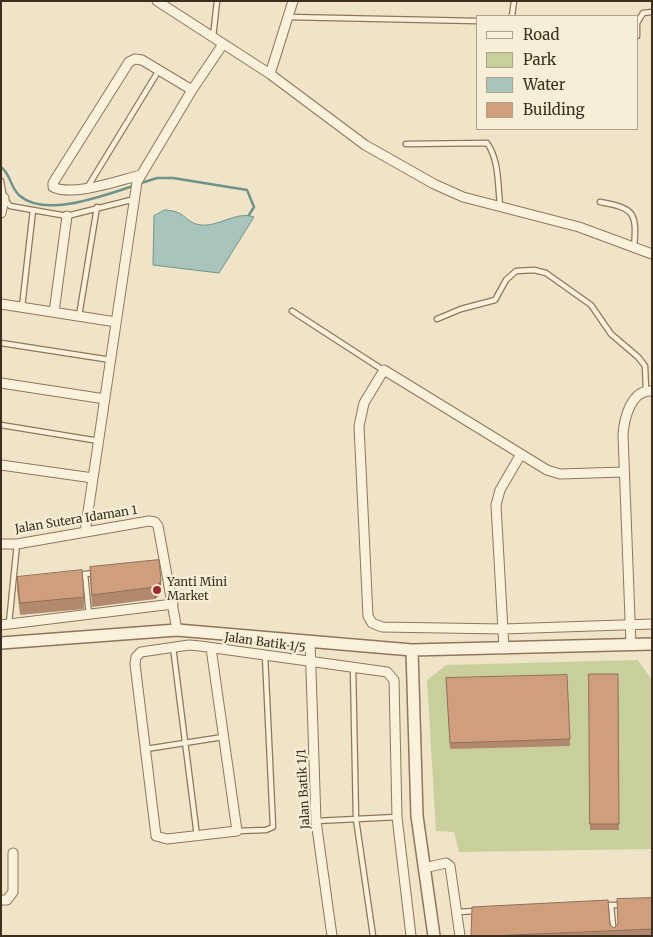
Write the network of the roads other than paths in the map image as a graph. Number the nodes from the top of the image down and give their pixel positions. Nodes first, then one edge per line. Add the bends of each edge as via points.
1 (157, 1) edge
2 (217, 1) edge
3 (293, 1) edge
4 (514, 1) edge
5 (652, 12) edge
6 (512, 15) edge
7 (288, 17) junction
8 (476, 21) edge
9 (638, 30) edge
10 (213, 38) junction
11 (222, 44) junction
12 (159, 70) junction
13 (270, 74) junction
14 (192, 90) junction
15 (406, 144) dead end
16 (1, 181) edge
17 (137, 186) junction
18 (86, 189) junction
19 (4, 198) junction
20 (600, 202) dead end
21 (500, 206) junction
22 (97, 207) junction
23 (33, 210) junction
24 (1, 213) edge
25 (67, 216) junction
26 (634, 248) junction
27 (652, 254) edge
28 (1, 304) edge
29 (22, 307) junction
30 (292, 311) dead end
31 (54, 312) junction
32 (79, 316) junction
33 (437, 319) dead end
34 (116, 322) junction
35 (1, 343) edge
36 (111, 360) junction
37 (384, 370) junction
38 (1, 383) edge
39 (649, 391) edge
40 (105, 399) junction
41 (1, 425) edge
42 (99, 441) junction
43 (521, 454) junction
44 (1, 465) edge
45 (624, 472) junction
46 (93, 478) junction
47 (85, 532) junction
48 (1, 544) edge
49 (18, 544) junction
50 (103, 572) edge
51 (85, 574) junction
52 (67, 576) edge
53 (22, 582) edge
54 (13, 583) junction
55 (173, 604) junction
56 (89, 615) junction
57 (652, 624) edge
58 (5, 625) edge
59 (630, 625) junction
60 (503, 629) junction
61 (177, 630) junction
62 (310, 641) junction
63 (1, 643) edge
64 (652, 644) edge
65 (631, 645) junction
66 (173, 647) junction
67 (211, 648) junction
68 (504, 649) junction
69 (412, 650) junction
70 (265, 655) junction
71 (311, 662) junction
72 (353, 668) junction
73 (222, 737) junction
74 (184, 743) junction
75 (146, 749) junction
76 (397, 817) junction
77 (356, 819) junction
78 (316, 820) junction
79 (237, 831) junction
80 (197, 836) junction
81 (13, 853) dead end
82 (424, 868) junction
83 (1, 900) edge
84 (611, 905) junction
85 (627, 905) edge
86 (592, 906) edge
87 (486, 911) edge
88 (457, 912) junction
89 (332, 936) edge
90 (373, 936) edge
91 (411, 936) edge
92 (434, 936) edge
93 (460, 936) edge
94 (614, 936) edge

1 - 10 street
2 - 10 lane
3 - 7 street
4 - 6 lane
5 - 9 lane via 640,17
7 - 8 lane
7 - 13 street
10 - 11 street
11 - 13 street
11 - 14 street
12 - 14 street
12 - 18 lane
12 - 18 street via 142,60 128,62 53,183 58,190
13 - 21 street via 357,140 404,168 463,197
14 - 17 street
15 - 21 lane via 487,143 496,166
16 - 19 lane
17 - 18 street
17 - 22 lane
17 - 34 street
19 - 23 lane via 10,206
19 - 24 street
20 - 26 lane via 626,208 634,215
21 - 26 street via 579,227
22 - 25 lane
22 - 32 lane
23 - 25 lane
23 - 29 lane
25 - 31 street
26 - 27 street
28 - 29 street
29 - 31 street
30 - 37 lane
31 - 32 street
32 - 34 street
33 - 39 lane via 461,308 495,300 506,280 516,271 546,273 591,306 611,334 638,357 644,366
34 - 36 street
35 - 36 lane
36 - 40 street
37 - 43 street
37 - 60 street via 364,403 359,426 368,616 372,623 382,627
38 - 40 street
39 - 45 street via 635,398 624,423
40 - 42 street
41 - 42 lane
42 - 46 street
43 - 45 street via 560,474
43 - 60 street via 500,490 496,505
44 - 46 street
45 - 59 street
46 - 47 street
47 - 49 street, Jalan Sutera Idaman 1
47 - 55 street, Jalan Sutera Idaman 1 via 155,522 161,564
48 - 49 street, Jalan Sutera Idaman 1
49 - 54 lane
50 - 51 lane
51 - 52 lane
51 - 56 lane
53 - 54 lane
54 - 58 lane
55 - 56 street
55 - 61 street
56 - 58 street
57 - 59 street
59 - 60 street
59 - 65 street
60 - 68 street
61 - 62 street
61 - 63 street
62 - 69 street
62 - 71 street, Jalan Batik 1/1
64 - 65 street
65 - 68 street
66 - 67 street, Jalan Batik 1/5
66 - 74 lane
66 - 75 street, Jalan Batik 1/5 via 141,652 136,657
67 - 70 street, Jalan Batik 1/5
67 - 73 street
68 - 69 street
69 - 82 street via 417,816
70 - 71 street, Jalan Batik 1/5
70 - 79 lane via 273,827
71 - 72 street, Jalan Batik 1/5
71 - 78 street, Jalan Batik 1/1
72 - 76 street, Jalan Batik 1/5 via 387,672 394,680
72 - 77 lane
73 - 74 lane
73 - 79 street
74 - 75 lane
74 - 80 lane
75 - 80 street, Jalan Batik 1/5 via 156,836 167,839
76 - 77 lane
76 - 91 street, Jalan Batik 1/5
77 - 78 lane
77 - 90 lane
78 - 89 street, Jalan Batik 1/1
79 - 80 street, Jalan Batik 1/5
81 - 83 street via 13,892 7,900
82 - 88 street via 450,866
82 - 92 street
84 - 85 lane
84 - 86 lane
84 - 94 lane
87 - 88 lane
88 - 93 street

